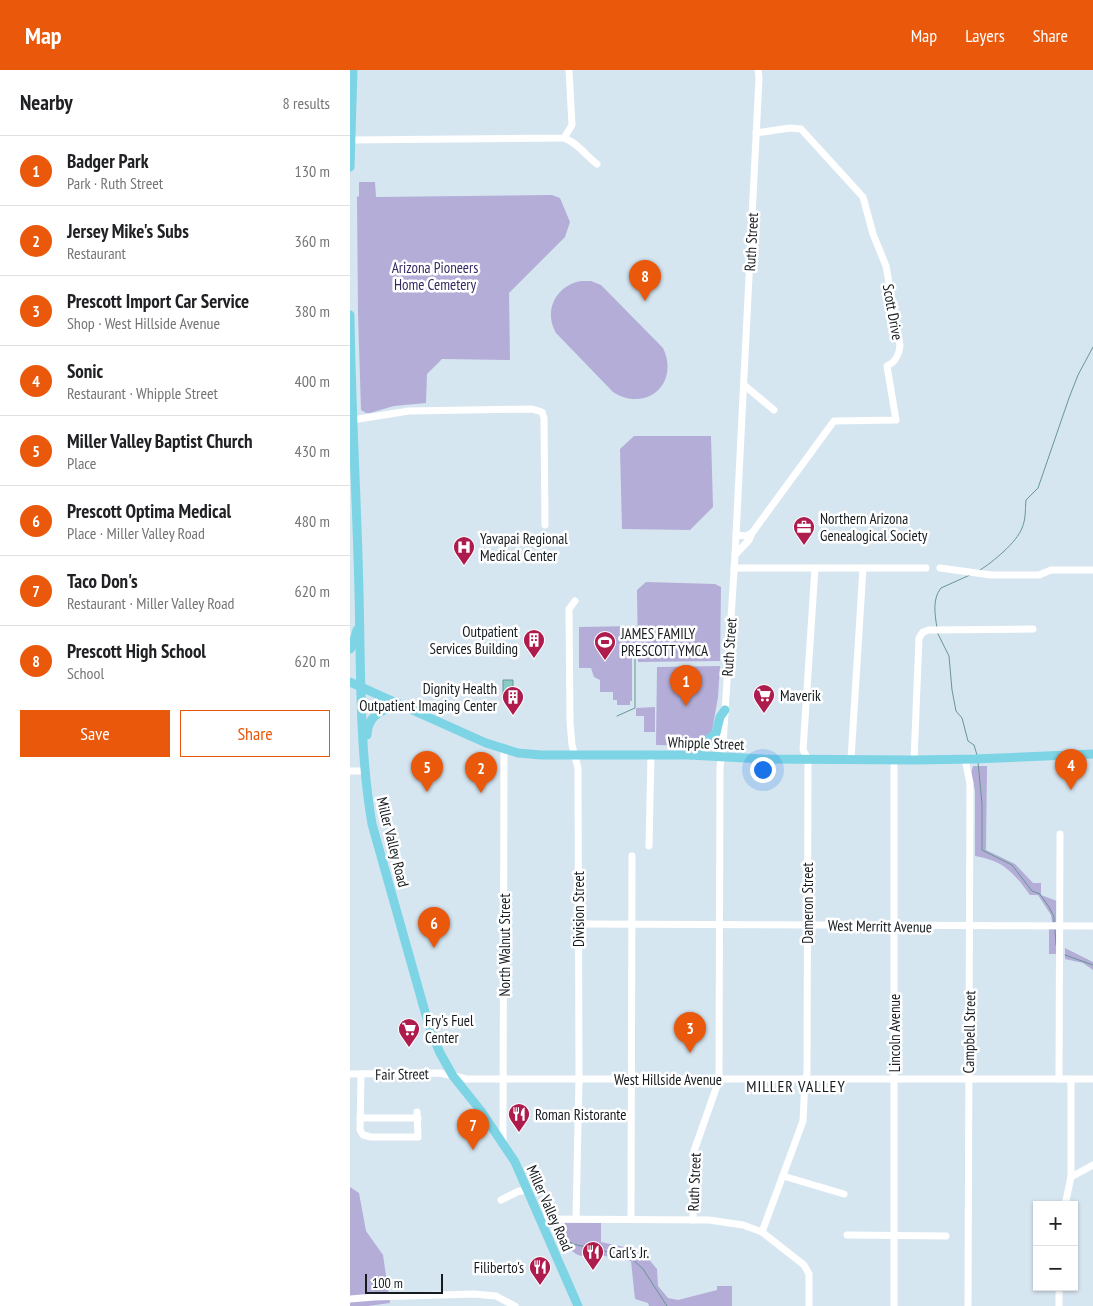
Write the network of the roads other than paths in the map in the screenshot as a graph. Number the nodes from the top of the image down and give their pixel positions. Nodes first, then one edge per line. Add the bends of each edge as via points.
1 (569, 70) edge
2 (758, 70) edge
3 (352, 72) edge
4 (756, 133) junction
5 (564, 138) junction
6 (351, 140) edge
7 (597, 164) dead end
8 (350, 167) edge
9 (350, 315) edge
10 (744, 385) junction
11 (774, 410) dead end
12 (352, 420) junction
13 (353, 488) edge
14 (545, 525) dead end
15 (752, 533) junction
16 (736, 536) junction
17 (735, 555) junction
18 (734, 568) junction
19 (815, 568) junction
20 (863, 568) junction
21 (926, 568) dead end
22 (940, 568) dead end
23 (1093, 570) edge
24 (575, 600) dead end
25 (360, 623) junction
26 (1033, 629) dead end
27 (350, 649) edge
28 (350, 682) edge
29 (361, 688) junction
30 (398, 704) junction
31 (725, 710) junction
32 (363, 747) junction
33 (504, 749) junction
34 (1093, 754) edge
35 (651, 755) junction
36 (691, 755) junction
37 (576, 756) junction
38 (721, 757) junction
39 (808, 759) junction
40 (965, 759) junction
41 (851, 760) junction
42 (894, 760) junction
43 (914, 760) junction
44 (350, 771) edge
45 (364, 771) junction
46 (1060, 834) dead end
47 (649, 846) dead end
48 (632, 856) dead end
49 (578, 924) junction
50 (719, 924) junction
51 (631, 925) junction
52 (807, 925) junction
53 (895, 926) junction
54 (970, 926) junction
55 (1060, 926) junction
56 (1093, 926) edge
57 (350, 1074) edge
58 (361, 1074) junction
59 (453, 1076) junction
60 (504, 1079) junction
61 (579, 1079) junction
62 (632, 1079) junction
63 (894, 1079) junction
64 (969, 1079) junction
65 (1059, 1079) junction
66 (1071, 1079) junction
67 (1093, 1079) edge
68 (719, 1080) junction
69 (804, 1080) junction
70 (360, 1118) junction
71 (503, 1141) junction
72 (1093, 1165) edge
73 (783, 1176) junction
74 (1072, 1177) junction
75 (528, 1191) junction
76 (844, 1194) dead end
77 (501, 1200) dead end
78 (1066, 1201) edge
79 (540, 1219) junction
80 (576, 1219) junction
81 (631, 1219) junction
82 (693, 1220) junction
83 (762, 1232) junction
84 (847, 1235) dead end
85 (894, 1236) junction
86 (946, 1236) dead end
87 (1059, 1291) edge
88 (350, 1299) edge
89 (515, 1306) edge
90 (578, 1306) edge
91 (810, 1306) edge
92 (894, 1306) edge
93 (968, 1306) edge
94 (1059, 1306) edge

1 - 5 street via 572,125
2 - 4 street, Ruth Street
3 - 6 main road
4 - 10 street, Ruth Street
4 - 15 street, Scott Drive via 801,129 863,197 884,261 900,345 899,355 887,366 896,420 834,421
5 - 6 street
5 - 7 street via 574,142
6 - 8 main road
9 - 12 main road, Miller Valley Road
10 - 11 street
10 - 16 street, Ruth Street
12 - 13 main road, Miller Valley Road
12 - 14 street via 409,412 532,409 542,412
13 - 25 main road, Miller Valley Road
15 - 16 street
15 - 17 street, Scott Drive via 750,540
16 - 17 street, Ruth Street
17 - 18 street, Ruth Street
18 - 19 street
18 - 31 street, Ruth Street
19 - 20 street
19 - 39 street, Dameron Street via 803,750
20 - 21 street
20 - 41 street
22 - 23 street via 991,575
24 - 37 street, Division Street via 569,609 569,702 572,745
25 - 27 main road
25 - 29 main road, Miller Valley Road
26 - 43 street via 922,632 919,638
28 - 29 main road, Whipple Street
29 - 30 main road, Whipple Street
29 - 32 main road, Miller Valley Road
30 - 32 main road via 373,718 367,726
30 - 33 main road, Whipple Street
31 - 36 main road via 716,733
31 - 38 street, Ruth Street
32 - 45 main road, Miller Valley Road
33 - 37 main road, Whipple Street via 518,753
33 - 60 street, North Walnut Street
34 - 40 main road, Whipple Street
35 - 36 main road, Whipple Street
35 - 37 main road, Whipple Street
35 - 47 street
36 - 38 main road, Whipple Street
37 - 49 street, Division Street
38 - 39 main road, Whipple Street
38 - 50 street, Ruth Street
39 - 41 main road, Whipple Street
39 - 52 street, Dameron Street
40 - 43 main road, Whipple Street
40 - 54 street, Campbell Street via 970,783
41 - 42 main road, Whipple Street
42 - 43 main road, Whipple Street
42 - 53 street, Lincoln Avenue
44 - 45 street
45 - 59 main road, Miller Valley Road via 372,824 429,1026
46 - 55 street
48 - 51 street
49 - 51 street, West Merritt Avenue
49 - 61 street, Division Street
50 - 51 street, West Merritt Avenue
50 - 52 street, West Merritt Avenue
50 - 68 street, Ruth Street
51 - 62 street
52 - 53 street, West Merritt Avenue
52 - 69 street, Dameron Street via 807,1074
53 - 54 street, West Merritt Avenue
53 - 63 street, Lincoln Avenue
54 - 55 street, West Merritt Avenue
54 - 64 street, Campbell Street
55 - 56 street, West Merritt Avenue
55 - 65 street
57 - 58 street, Fair Street
58 - 59 street, Fair Street via 440,1073
58 - 70 street
59 - 60 street, West Hillside Avenue
59 - 71 main road, Miller Valley Road
60 - 61 street, West Hillside Avenue
60 - 71 street, North Walnut Street
61 - 62 street, West Hillside Avenue
61 - 80 street, Division Street
62 - 68 street, West Hillside Avenue
62 - 81 street
63 - 64 street, West Hillside Avenue
63 - 69 street, West Hillside Avenue
63 - 85 street, Lincoln Avenue
64 - 65 street, West Hillside Avenue
64 - 93 street, Campbell Street
65 - 66 street, West Hillside Avenue
66 - 67 street, West Hillside Avenue
66 - 74 street
68 - 69 street, West Hillside Avenue
68 - 82 street, Ruth Street via 694,1150
69 - 73 street, Dameron Street via 803,1121
70 - 70 street via 363,1135 418,1137 417,1115
71 - 75 main road, Miller Valley Road
72 - 74 street
73 - 76 street
73 - 83 street, Dameron Street
74 - 78 street
75 - 77 street via 519,1191
75 - 79 main road, Miller Valley Road
79 - 80 street
79 - 90 main road, Miller Valley Road
80 - 81 street
81 - 82 street
82 - 83 street via 726,1222
83 - 91 street via 804,1265 809,1274
84 - 85 street
85 - 86 street
85 - 92 street, Lincoln Avenue
87 - 94 street
88 - 89 street via 474,1294 496,1296

